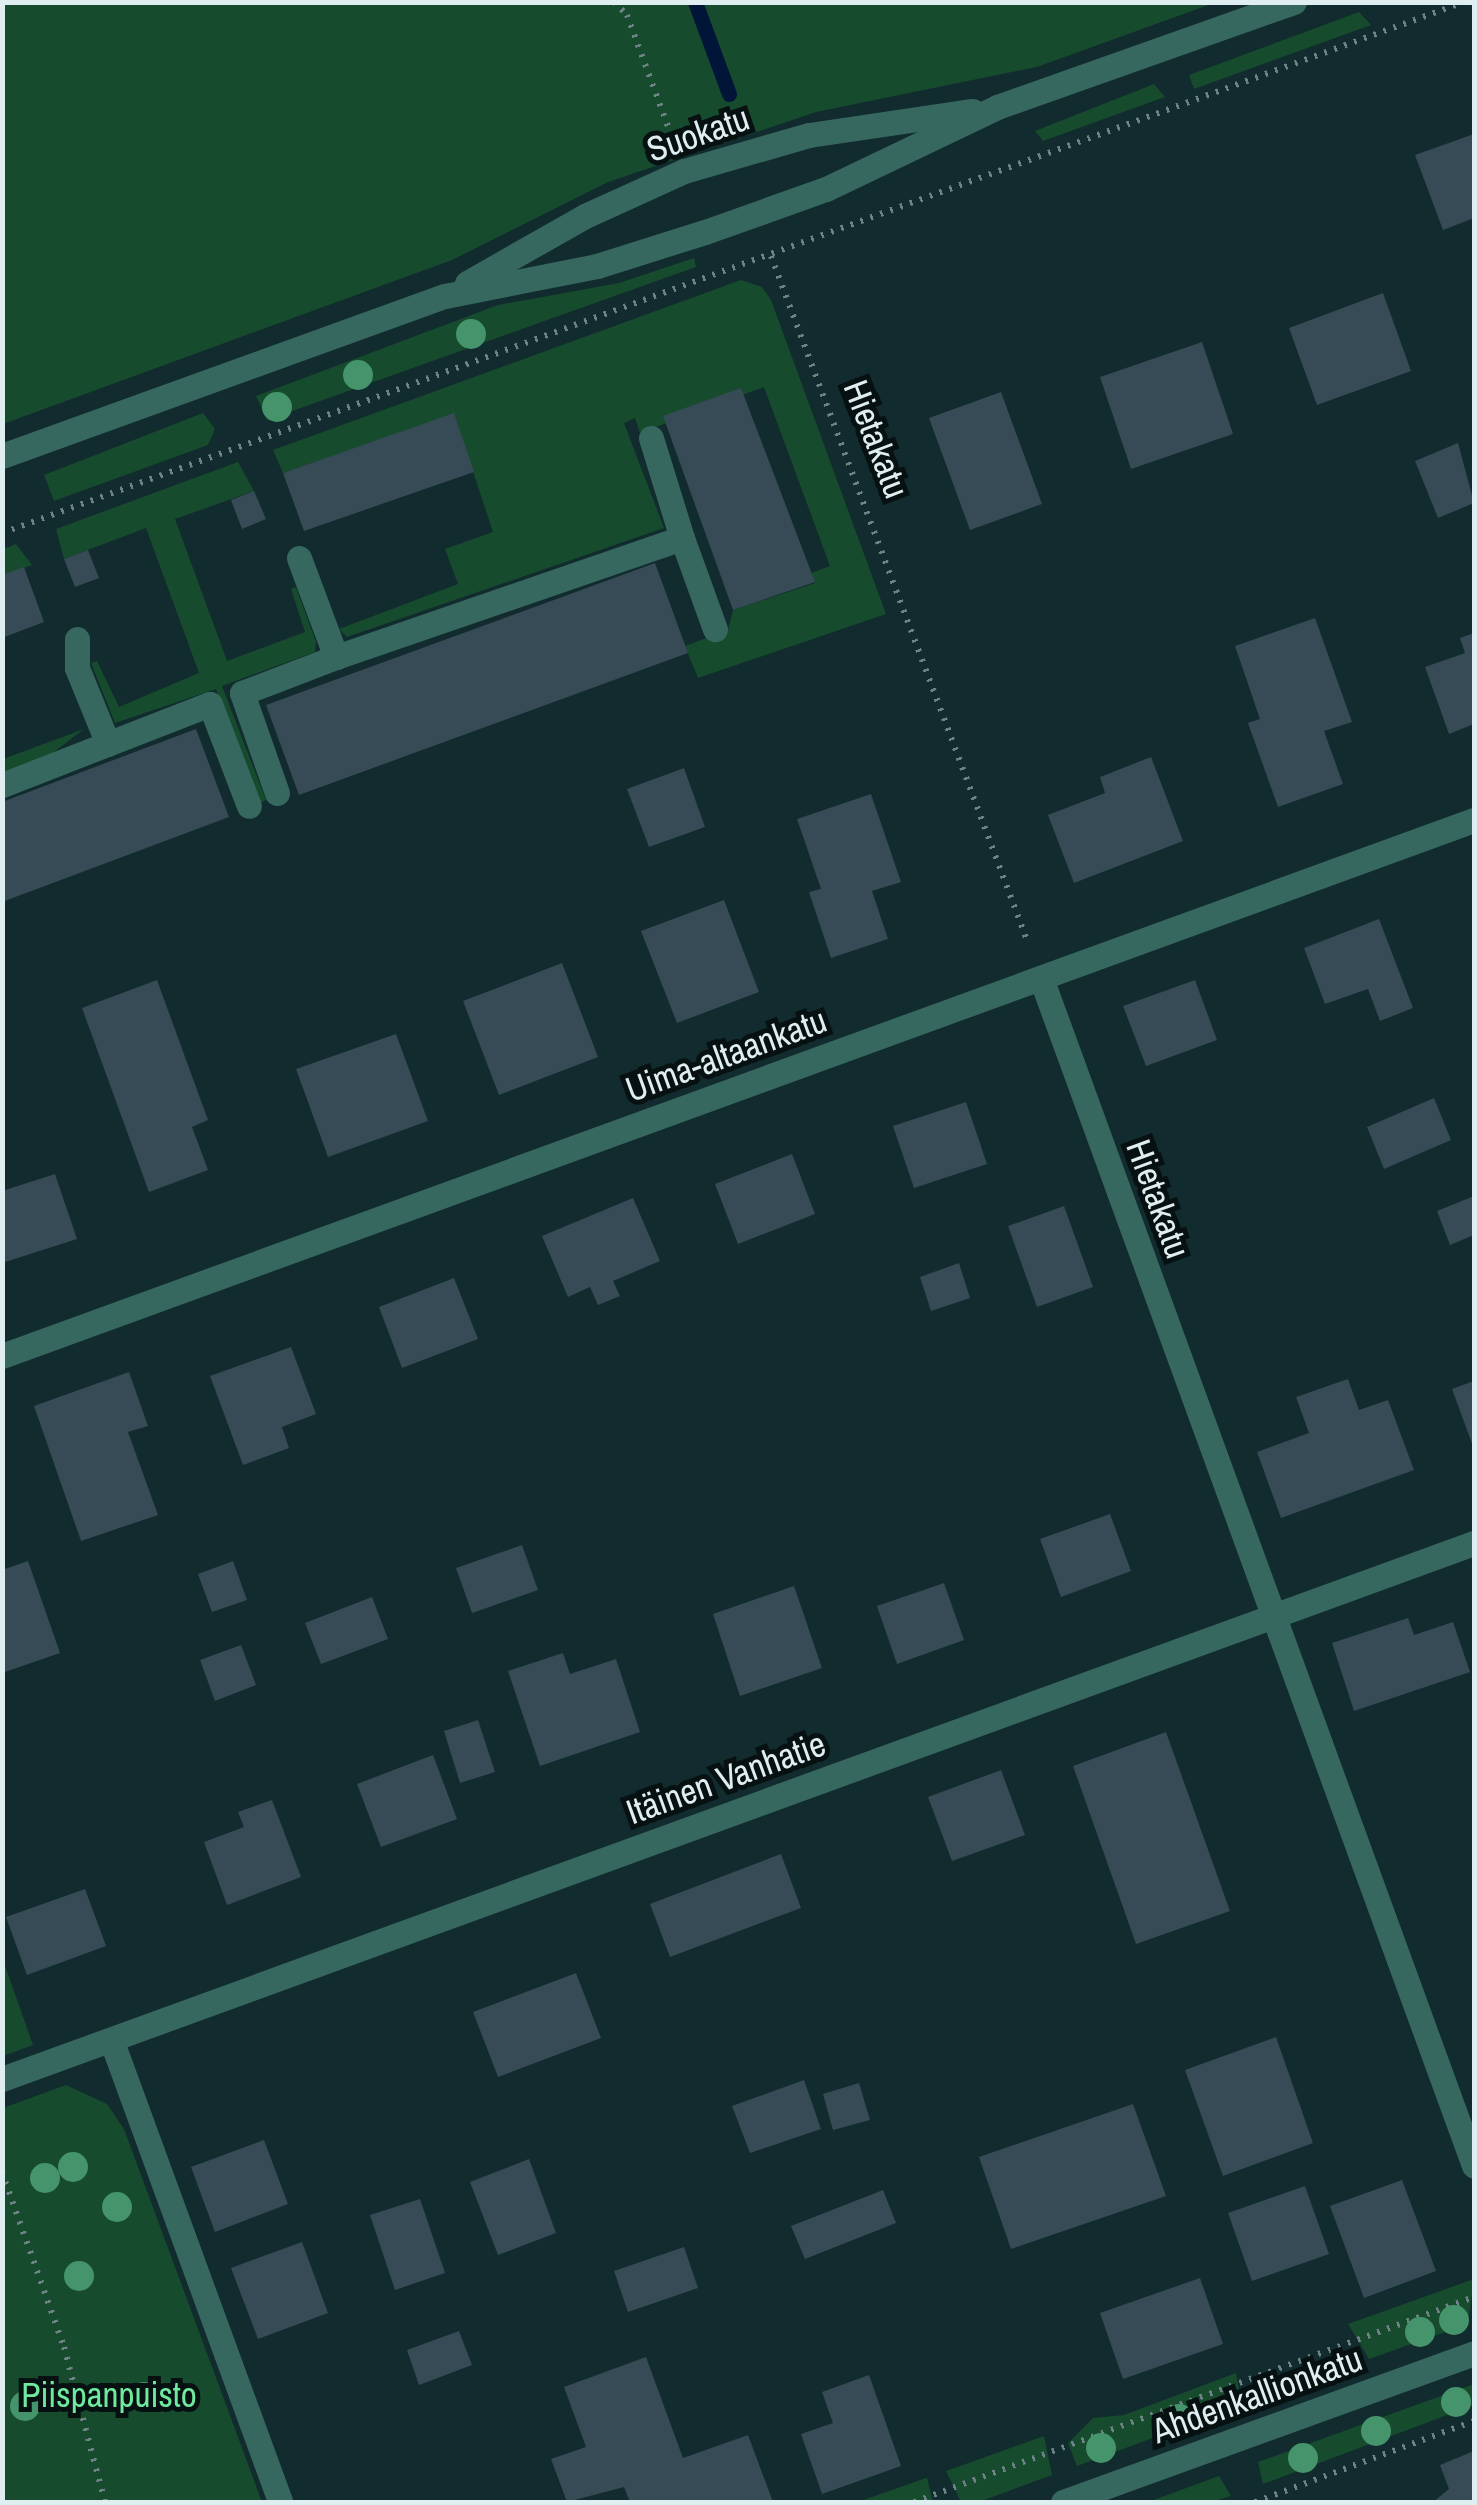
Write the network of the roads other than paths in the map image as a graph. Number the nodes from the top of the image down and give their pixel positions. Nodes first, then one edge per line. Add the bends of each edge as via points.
1 (1294, 2) edge
2 (997, 108) junction
3 (445, 296) junction
4 (651, 438) dead end
5 (2, 456) edge
6 (682, 538) junction
7 (299, 558) dead end
8 (715, 629) dead end
9 (77, 639) dead end
10 (336, 656) junction
11 (108, 744) junction
12 (2, 785) edge
13 (278, 793) dead end
14 (249, 806) dead end
15 (1474, 820) edge
16 (1040, 978) junction
17 (2, 1356) edge
18 (1474, 1543) edge
19 (1272, 1618) junction
20 (112, 2042) junction
21 (2, 2079) edge
22 (1474, 2166) edge
23 (1474, 2352) edge
24 (280, 2502) edge
25 (1064, 2502) edge

1 - 2 street, Suokatu
2 - 3 street, Suokatu via 826,189 705,232 597,266
2 - 3 street, Suokatu via 810,135 684,171 585,216
3 - 5 street, Suokatu
4 - 6 street
6 - 8 street
6 - 10 street
7 - 10 street
9 - 11 street via 77,668
10 - 13 street via 242,693
11 - 12 street
11 - 14 street via 210,704
15 - 16 street, Uima-altaankatu
16 - 17 street, Uima-altaankatu
16 - 19 street, Hietakatu
18 - 19 street, Itäinen Vanhatie
19 - 20 street, Itäinen Vanhatie
19 - 22 street, Hietakatu
20 - 21 street, Itäinen Vanhatie
20 - 24 street
23 - 25 street, Ahdenkallionkatu

